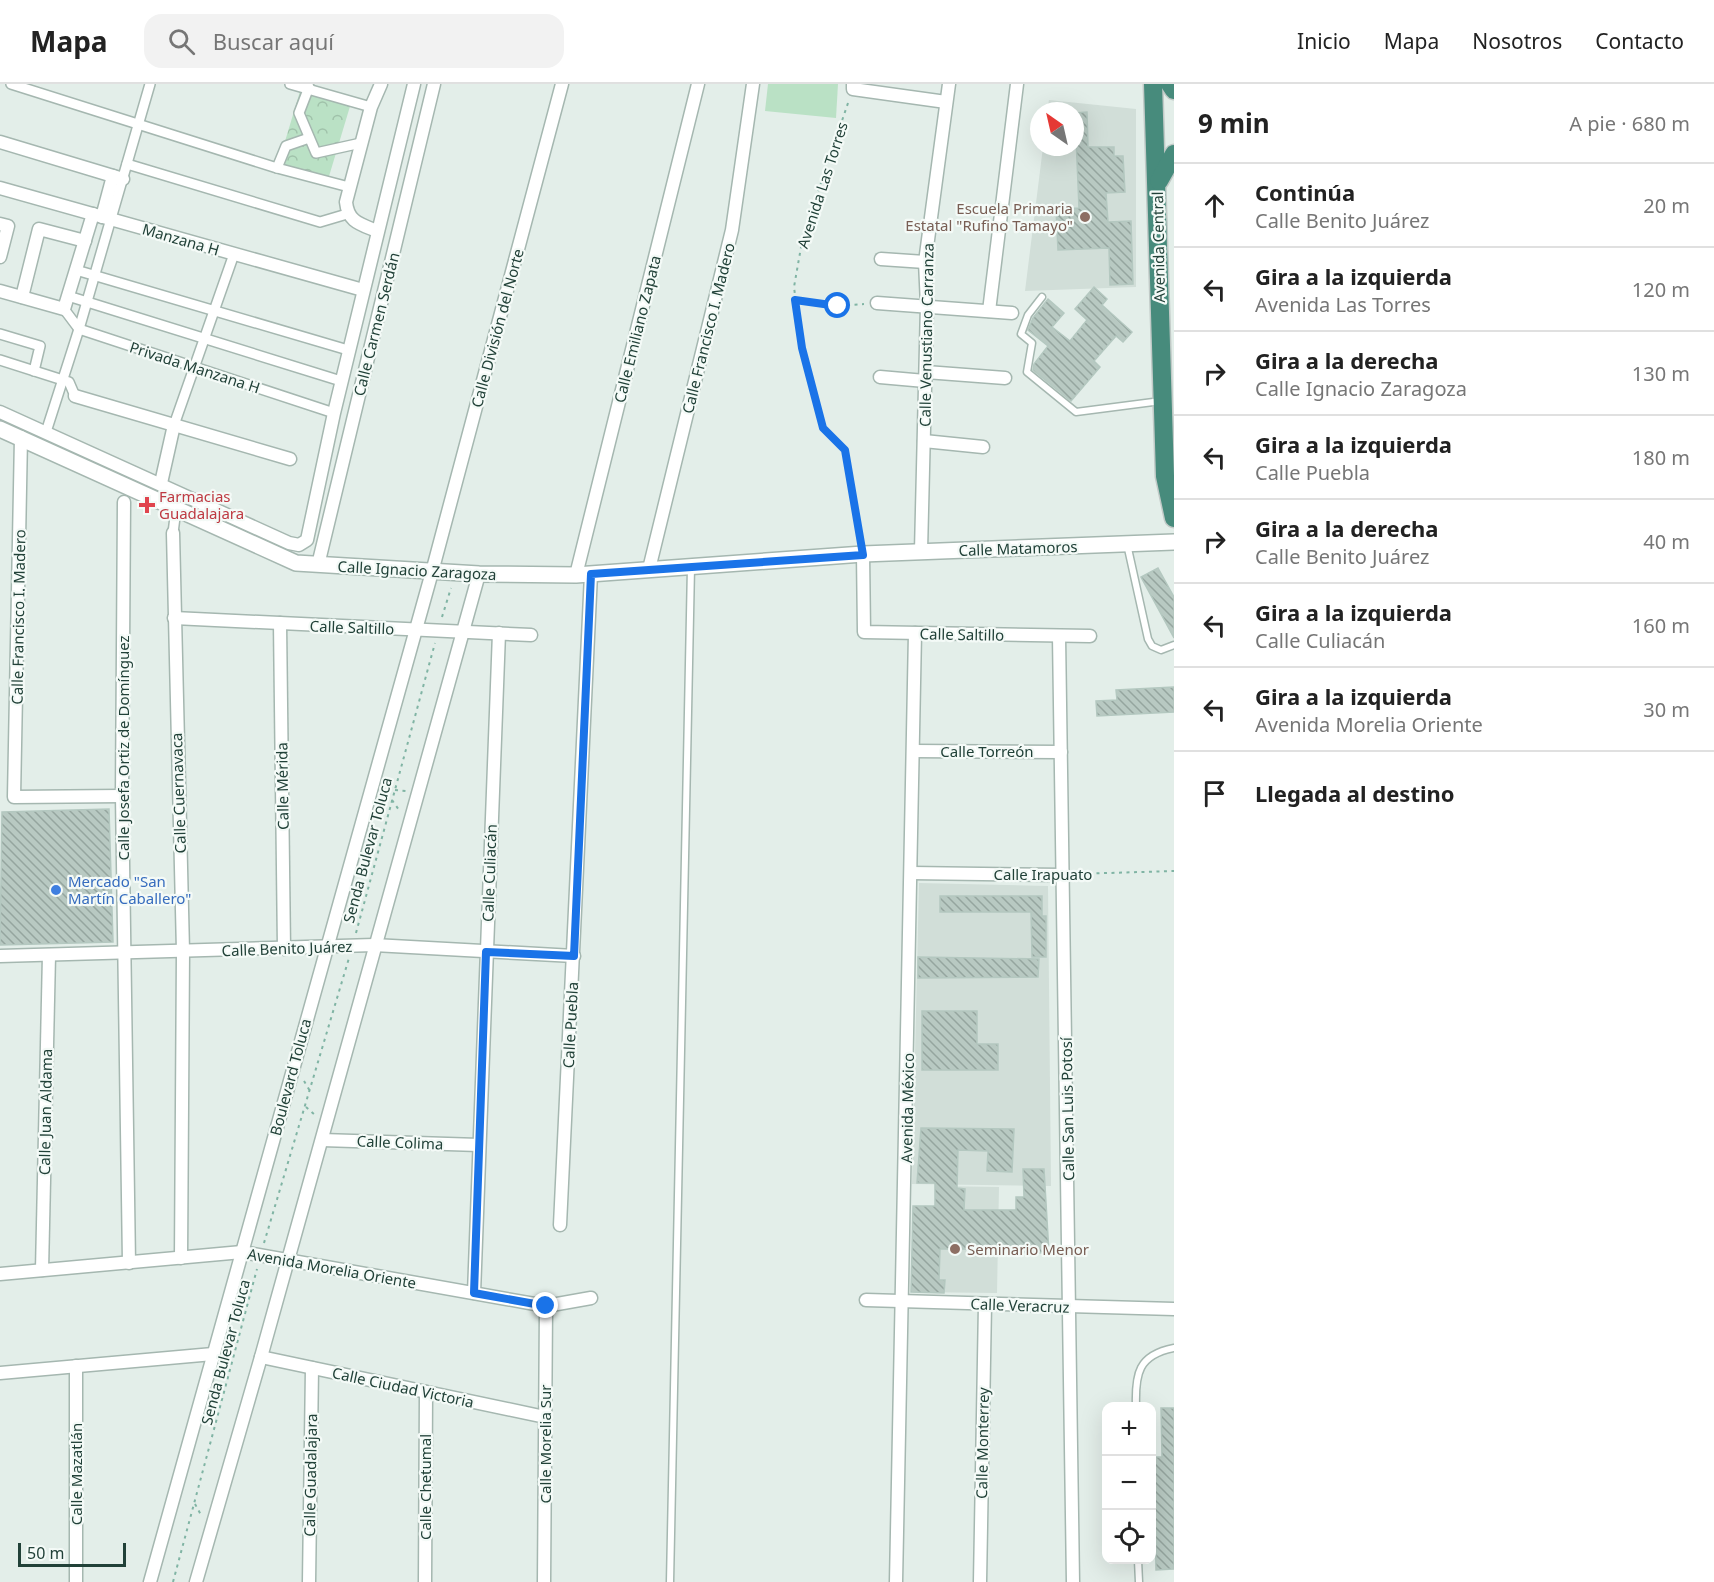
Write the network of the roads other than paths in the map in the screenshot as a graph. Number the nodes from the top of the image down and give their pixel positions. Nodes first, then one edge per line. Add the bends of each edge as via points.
1 (11, 84) edge
2 (150, 84) edge
3 (290, 84) edge
4 (381, 84) edge
5 (414, 84) edge
6 (434, 84) edge
7 (562, 84) edge
8 (698, 84) edge
9 (753, 84) edge
10 (949, 84) edge
11 (1017, 84) edge
12 (1153, 84) edge
13 (1170, 84) edge
14 (309, 87) junction
15 (853, 87) edge
16 (1174, 90) edge
17 (946, 102) junction
18 (371, 107) junction
19 (138, 124) junction
20 (309, 138) junction
21 (0, 142) edge
22 (361, 143) junction
23 (1174, 154) edge
24 (127, 164) junction
25 (277, 168) junction
26 (118, 177) junction
27 (349, 187) junction
28 (0, 188) edge
29 (1157, 188) junction
30 (347, 214) junction
31 (102, 217) junction
32 (0, 224) edge
33 (377, 231) junction
34 (85, 241) junction
35 (234, 254) junction
36 (0, 257) edge
37 (881, 259) dead end
38 (925, 262) junction
39 (76, 270) junction
40 (95, 276) junction
41 (363, 290) junction
42 (0, 291) edge
43 (68, 296) junction
44 (22, 297) junction
45 (1042, 297) dead end
46 (87, 301) junction
47 (877, 303) road end
48 (927, 305) junction
49 (64, 309) junction
50 (214, 311) junction
51 (989, 311) junction
52 (1012, 312) dead end
53 (79, 329) junction
54 (0, 334) edge
55 (204, 338) junction
56 (348, 350) junction
57 (0, 360) edge
58 (194, 367) junction
59 (34, 371) junction
60 (880, 377) dead end
61 (926, 377) junction
62 (1005, 378) dead end
63 (63, 381) junction
64 (341, 381) junction
65 (75, 396) joint
66 (1162, 401) junction
67 (0, 411) edge
68 (334, 413) junction
69 (174, 425) junction
70 (0, 429) edge
71 (46, 432) junction
72 (21, 437) junction
73 (924, 441) junction
74 (983, 447) dead end
75 (290, 459) dead end
76 (161, 483) junction
77 (125, 485) junction
78 (124, 502) joint
79 (176, 508) junction
80 (1174, 518) edge
81 (173, 533) joint
82 (1174, 542) edge
83 (1127, 544) junction
84 (921, 551) junction
85 (863, 555) junction
86 (318, 565) junction
87 (691, 566) junction
88 (649, 569) junction
89 (432, 572) junction
90 (479, 574) junction
91 (583, 574) junction
92 (174, 618) junction
93 (280, 623) junction
94 (416, 629) junction
95 (463, 632) junction
96 (499, 633) junction
97 (915, 633) junction
98 (531, 635) dead end
99 (1059, 636) junction
100 (1090, 636) dead end
101 (1174, 645) edge
102 (914, 750) junction
103 (1060, 752) junction
104 (122, 796) junction
105 (911, 873) junction
106 (1063, 875) junction
107 (326, 945) junction
108 (374, 945) junction
109 (284, 949) junction
110 (183, 951) junction
111 (124, 952) junction
112 (486, 952) junction
113 (49, 955) junction
114 (0, 956) edge
115 (574, 956) junction
116 (322, 1140) junction
117 (479, 1144) junction
118 (560, 1226) dead end
119 (242, 1252) junction
120 (181, 1258) junction
121 (288, 1260) junction
122 (129, 1263) junction
123 (42, 1270) junction
124 (0, 1274) edge
125 (474, 1293) junction
126 (591, 1298) dead end
127 (866, 1300) dead end
128 (903, 1302) junction
129 (985, 1304) junction
130 (546, 1306) junction
131 (1070, 1306) junction
132 (1174, 1309) edge
133 (1174, 1348) edge
134 (213, 1354) junction
135 (261, 1357) junction
136 (76, 1366) junction
137 (312, 1368) junction
138 (0, 1372) edge
139 (426, 1392) junction
140 (1136, 1402) edge
141 (545, 1417) junction
142 (1138, 1564) edge
143 (76, 1582) edge
144 (150, 1582) edge
145 (196, 1582) edge
146 (309, 1582) edge
147 (425, 1582) edge
148 (544, 1582) edge
149 (670, 1582) edge
150 (896, 1582) edge
151 (980, 1582) edge
152 (1073, 1582) edge
153 (1139, 1582) edge

1 - 19 street
2 - 19 street
3 - 14 street
4 - 18 street
5 - 33 street, Calle Carmen Serdán
6 - 86 street, Calle Carmen Serdán
7 - 89 street, Calle División del Norte
8 - 91 street, Calle Emiliano Zapata
9 - 88 street, Calle Francisco I. Madero via 732,230
10 - 17 street, Calle Venustiano Carranza
11 - 51 street
12 - 29 highway, Avenida Central
13 - 16 highway
14 - 18 street
14 - 20 street via 299,113
15 - 17 street
17 - 38 street, Calle Venustiano Carranza
18 - 22 street
19 - 24 street
19 - 25 street
20 - 22 street via 316,153
20 - 25 street via 286,146
21 - 26 street
22 - 27 street
23 - 29 highway
24 - 26 street
24 - 30 street via 320,222
25 - 27 street
26 - 31 street
27 - 30 street
28 - 31 street, Manzana H
29 - 66 highway, Avenida Central
30 - 33 street via 354,222
31 - 34 street
31 - 35 street, Manzana H
31 - 40 street
32 - 36 street via 8,226
33 - 41 street, Calle Carmen Serdán
34 - 39 street
34 - 44 street via 39,229
35 - 41 street, Manzana H
35 - 50 street
37 - 38 street
38 - 48 street, Calle Venustiano Carranza
39 - 40 street
39 - 43 street
40 - 46 street
40 - 50 street
41 - 56 street, Calle Carmen Serdán
42 - 44 street
43 - 46 street, Privada Manzana H
43 - 49 street
44 - 49 street
45 - 66 lane via 1028,315 1021,334 1032,343 1027,372 1076,412
46 - 53 street
46 - 55 street, Privada Manzana H
47 - 48 street
48 - 51 street
48 - 61 street, Calle Venustiano Carranza
49 - 53 street
50 - 55 street
50 - 56 street
51 - 52 street
53 - 58 street, Privada Manzana H
53 - 63 street
54 - 59 street via 40,346
55 - 58 street
55 - 64 street, Privada Manzana H
56 - 64 street, Calle Carmen Serdán
57 - 59 street
58 - 68 street, Privada Manzana H
58 - 69 street
59 - 63 street
60 - 61 street
61 - 62 street
61 - 73 street, Calle Venustiano Carranza
63 - 65 street via 69,382
63 - 71 street
64 - 68 street, Calle Carmen Serdán
65 - 69 street
66 - 80 highway, Avenida Central via 1166,476
67 - 71 street
68 - 76 street, Calle Carmen Serdán via 307,540 299,545
69 - 75 street
69 - 76 street
70 - 72 street, Calle Ignacio Zaragoza
71 - 76 street
72 - 77 street, Calle Ignacio Zaragoza
72 - 104 street, Calle Francisco I. Madero via 14,797
73 - 74 street
73 - 84 street, Calle Venustiano Carranza
77 - 78 street, Calle Josefa Ortiz de Domínguez
77 - 79 street, Calle Ignacio Zaragoza
78 - 104 street, Calle Josefa Ortiz de Domínguez
79 - 81 street, Calle Cuernavaca
79 - 86 street, Calle Ignacio Zaragoza via 296,563
81 - 92 street, Calle Cuernavaca
82 - 83 street, Calle Matamoros
83 - 84 street, Calle Matamoros
83 - 101 lane via 1148,639 1161,650
84 - 85 street, Calle Matamoros
85 - 87 street, Calle Ignacio Zaragoza
85 - 97 street, Calle Saltillo via 864,632
86 - 89 street, Calle Ignacio Zaragoza
87 - 88 street, Calle Ignacio Zaragoza
87 - 149 lane
88 - 91 street, Calle Ignacio Zaragoza
89 - 90 street, Calle Ignacio Zaragoza
89 - 94 street, Boulevard Toluca
90 - 91 street, Calle Ignacio Zaragoza
90 - 95 street
91 - 115 street, Calle Puebla
92 - 93 street, Calle Saltillo
92 - 110 street, Calle Cuernavaca
93 - 94 street, Calle Saltillo
93 - 109 street, Calle Mérida
94 - 95 street, Calle Saltillo
94 - 107 street, Boulevard Toluca
95 - 96 street, Calle Saltillo
95 - 108 street
96 - 98 street, Calle Saltillo
96 - 112 street, Calle Culiacán
97 - 99 street, Calle Saltillo
97 - 102 street, Avenida México
99 - 100 street, Calle Saltillo
99 - 103 street, Calle San Luis Potosí
102 - 103 street, Calle Torreón
102 - 105 street, Avenida México
103 - 106 street, Calle San Luis Potosí
104 - 111 street, Calle Josefa Ortiz de Domínguez
105 - 106 street, Calle Irapuato
105 - 128 street, Avenida México
106 - 131 street, Calle San Luis Potosí
107 - 108 street, Calle Benito Juárez
107 - 109 street, Calle Benito Juárez
107 - 119 street, Boulevard Toluca
108 - 112 street, Calle Benito Juárez
108 - 116 street
109 - 110 street, Calle Benito Juárez
110 - 111 street, Calle Benito Juárez
110 - 120 street, Calle Cuernavaca
111 - 113 street, Calle Benito Juárez
111 - 122 street, Calle Josefa Ortiz de Domínguez
112 - 115 street, Calle Benito Juárez
112 - 117 street, Calle Culiacán
113 - 114 street, Calle Benito Juárez
113 - 123 street, Calle Juan Aldama
115 - 118 street, Calle Puebla
116 - 117 street, Calle Colima
116 - 121 street
117 - 125 street, Calle Culiacán
119 - 120 street, Avenida Morelia Oriente
119 - 121 street, Avenida Morelia Oriente
119 - 134 street, Boulevard Toluca
120 - 122 street, Avenida Morelia Oriente
121 - 125 street, Avenida Morelia Oriente
121 - 135 street
122 - 123 street, Avenida Morelia Oriente
123 - 124 street, Avenida Morelia Oriente
125 - 130 street, Avenida Morelia Oriente
126 - 130 street, Avenida Morelia Oriente
127 - 128 street, Calle Veracruz
128 - 129 street, Calle Veracruz
128 - 150 street, Avenida México
129 - 131 street, Calle Veracruz
129 - 151 street, Calle Monterrey
130 - 141 street, Calle Morelia Sur
131 - 132 street, Calle Veracruz
131 - 152 street, Calle San Luis Potosí
133 - 140 lane via 1161,1350 1140,1367 1135,1380
134 - 136 street
134 - 144 street, Boulevard Toluca
135 - 137 street, Calle Ciudad Victoria
135 - 145 street
136 - 138 street
136 - 143 street, Calle Mazatlán
137 - 139 street, Calle Ciudad Victoria
137 - 146 street, Calle Guadalajara
139 - 141 street, Calle Ciudad Victoria
139 - 147 street, Calle Chetumal
141 - 148 street, Calle Morelia Sur
142 - 153 lane

